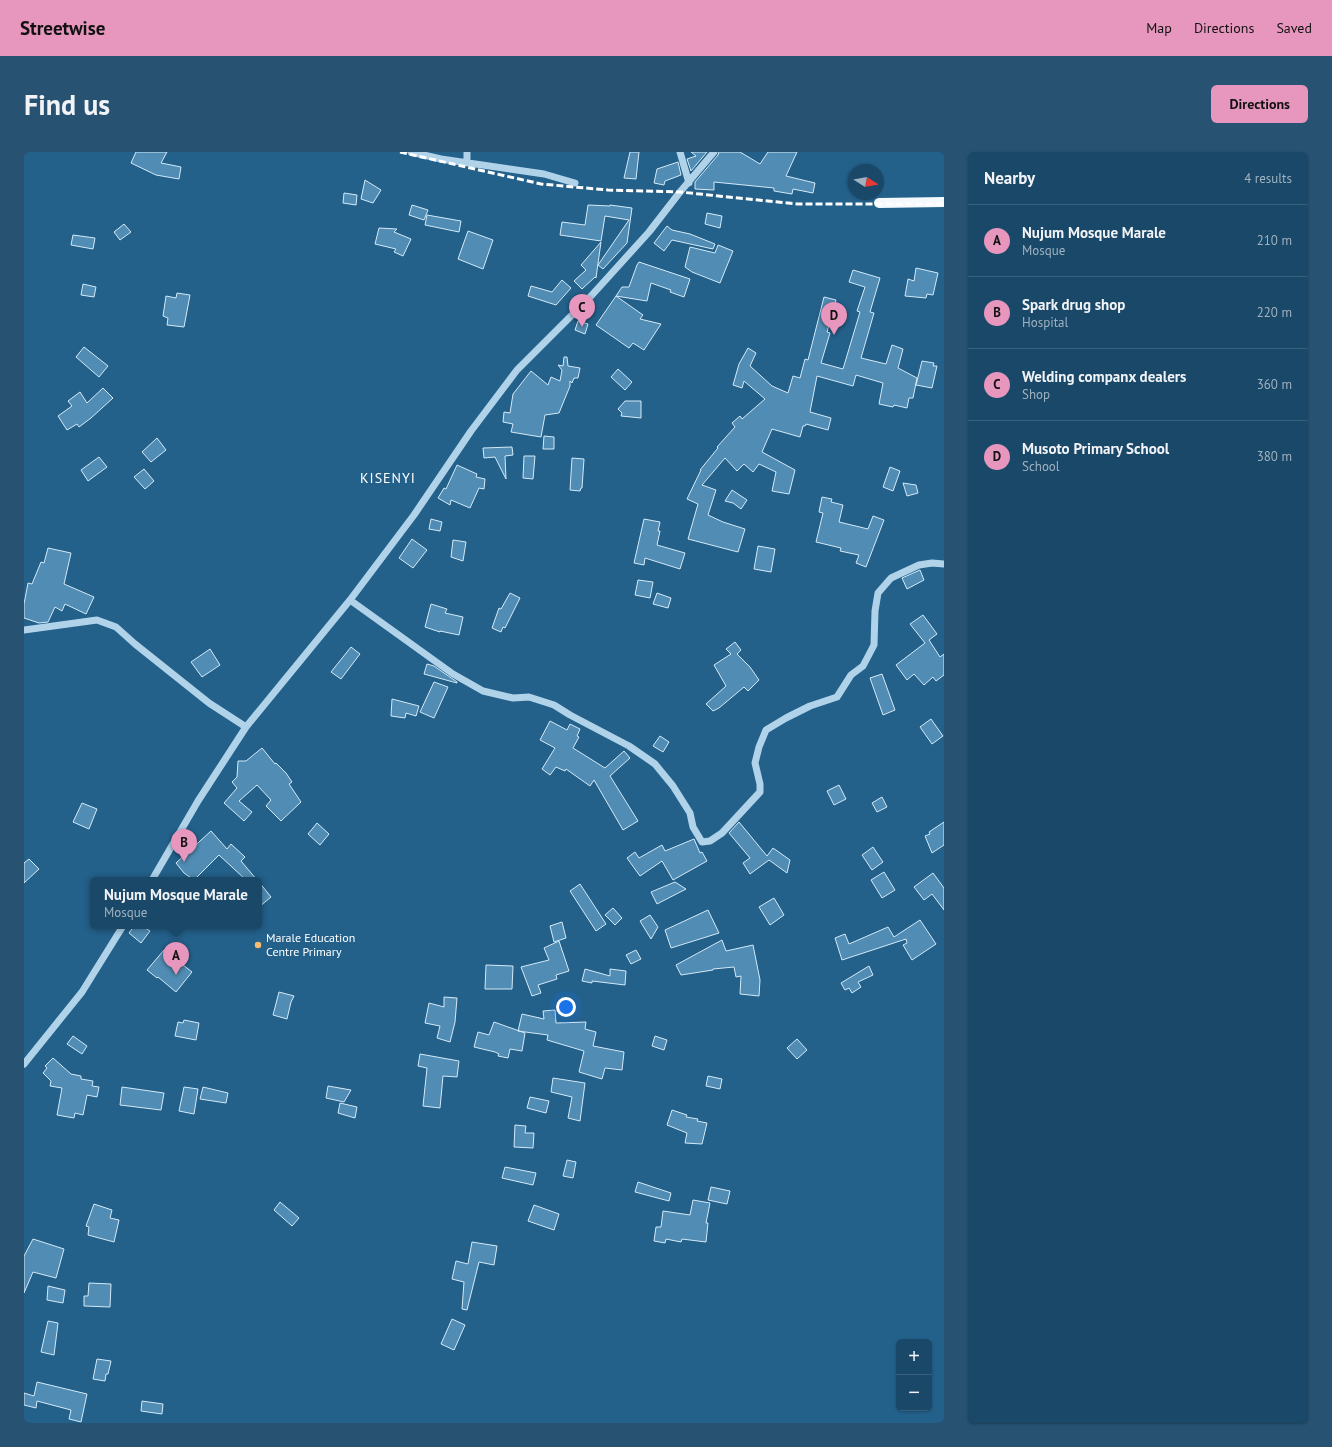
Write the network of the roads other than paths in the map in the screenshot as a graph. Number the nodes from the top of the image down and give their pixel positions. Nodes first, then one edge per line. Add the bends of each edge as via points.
1 (411, 152) edge
2 (467, 152) edge
3 (680, 152) edge
4 (714, 152) edge
5 (467, 162) junction
6 (575, 183) dead end
7 (689, 183) junction
8 (944, 202) edge
9 (879, 203) dead end
10 (944, 564) edge
11 (350, 600) junction
12 (24, 630) edge
13 (246, 727) junction
14 (154, 877) edge
15 (121, 929) edge
16 (24, 1064) edge

1 - 5 street
2 - 5 street
3 - 7 street
4 - 7 street
5 - 6 street via 544,174
7 - 11 street via 649,232 592,294 517,370
8 - 9 main road
10 - 11 street via 920,565 891,578 882,588 878,594 875,611 874,645 863,666 851,675 837,697 804,709 766,730 758,747 755,763 760,792 722,832 710,841 702,842 693,826 690,813 673,786 655,764 629,746 554,705 483,691 453,674
11 - 13 street
12 - 13 street via 96,620 116,627 209,703
13 - 14 street via 198,801
15 - 16 street via 82,992

